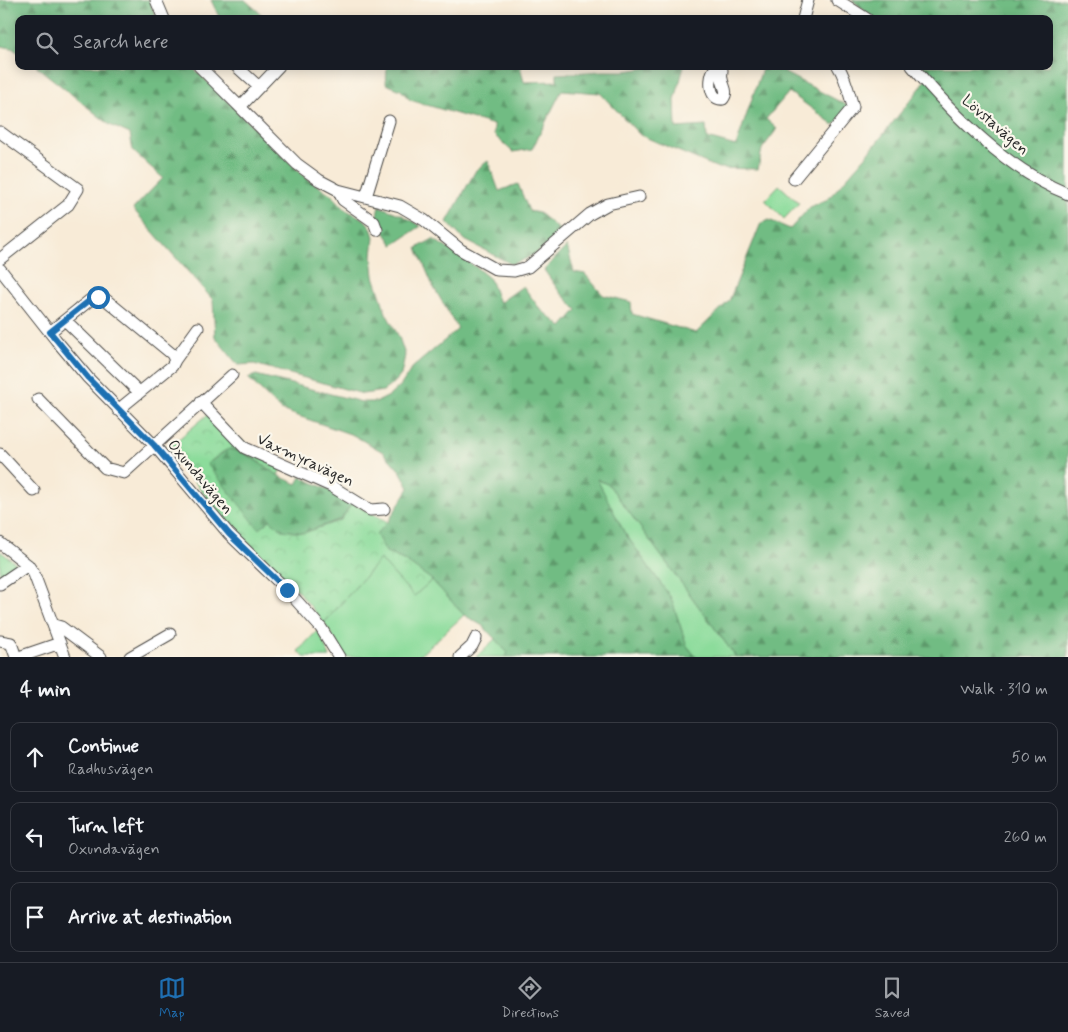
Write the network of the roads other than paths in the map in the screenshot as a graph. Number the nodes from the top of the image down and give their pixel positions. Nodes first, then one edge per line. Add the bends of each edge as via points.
1 (156, 0) edge
2 (808, 0) edge
3 (837, 0) edge
4 (162, 15) edge
5 (804, 15) edge
6 (861, 15) edge
7 (203, 70) edge
8 (240, 70) edge
9 (275, 70) edge
10 (840, 70) edge
11 (915, 70) edge
12 (259, 87) junction
13 (240, 107) junction
14 (389, 122) dead end
15 (0, 132) edge
16 (794, 179) dead end
17 (338, 190) junction
18 (1068, 194) edge
19 (366, 197) junction
20 (638, 197) dead end
21 (377, 230) dead end
22 (0, 259) edge
23 (0, 269) edge
24 (65, 320) junction
25 (198, 328) dead end
26 (50, 332) junction
27 (176, 360) junction
28 (232, 376) dead end
29 (139, 392) junction
30 (38, 399) dead end
31 (202, 402) junction
32 (118, 410) junction
33 (154, 445) junction
34 (0, 454) edge
35 (34, 491) dead end
36 (384, 510) dead end
37 (0, 543) edge
38 (28, 565) junction
39 (0, 584) edge
40 (54, 625) junction
41 (170, 634) dead end
42 (476, 638) dead end
43 (0, 641) edge
44 (60, 643) junction
45 (18, 657) edge
46 (66, 657) edge
47 (101, 657) edge
48 (130, 657) edge
49 (339, 657) edge
50 (460, 657) edge

1 - 4 street
2 - 5 street
3 - 6 street
7 - 13 street
8 - 12 street
9 - 12 street
10 - 16 street via 853,107
11 - 18 street, Lövstavägen via 988,142 1048,186
12 - 13 street
13 - 17 street via 297,164
14 - 19 street
15 - 22 street via 78,189 68,204
17 - 19 street
17 - 21 street via 343,200 374,222
19 - 20 street via 400,206 483,264 498,270 514,271 533,264 590,214 608,204
23 - 26 street, Oxundavägen
24 - 26 street
24 - 27 street via 90,300 105,299
24 - 29 street
25 - 27 street
26 - 32 street, Oxundavägen
27 - 29 street
28 - 31 street
29 - 32 street
30 - 33 street via 105,468 124,473
31 - 33 street
31 - 36 street, Vaxmyravägen via 245,448 331,486 370,510
32 - 33 street, Oxundavägen
33 - 49 street, Oxundavägen via 229,534 321,628
34 - 35 street
37 - 38 street
38 - 39 street
38 - 40 street
40 - 44 street
40 - 47 street
41 - 48 street
42 - 50 street
43 - 45 street via 11,643
44 - 45 street
44 - 46 street

